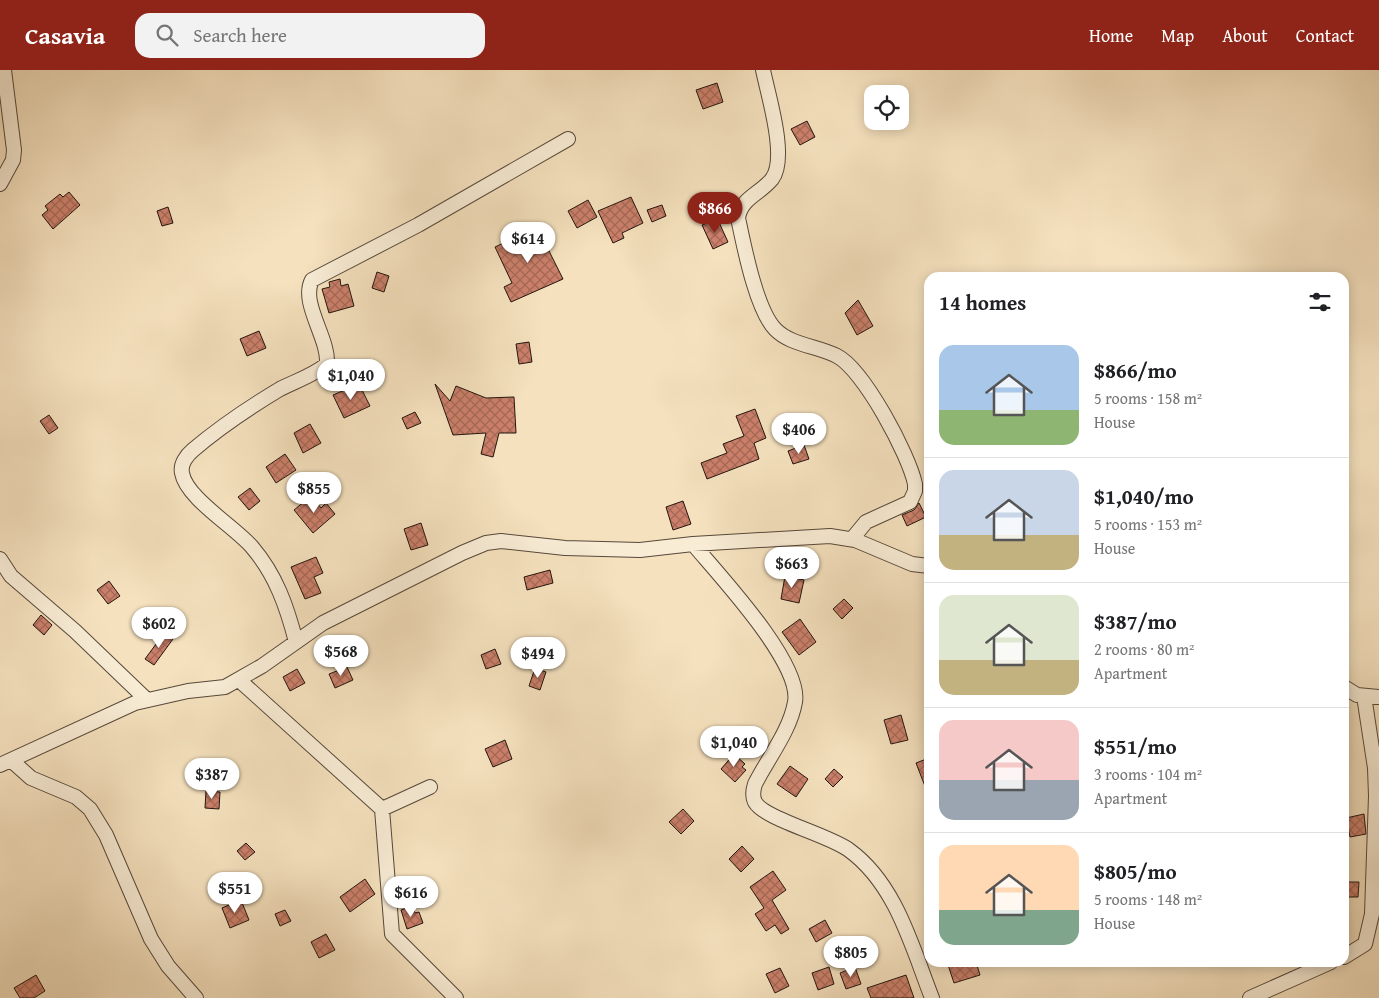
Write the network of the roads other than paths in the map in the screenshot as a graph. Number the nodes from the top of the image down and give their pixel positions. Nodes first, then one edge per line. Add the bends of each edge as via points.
1 (4, 70) edge
2 (763, 70) edge
3 (568, 138) dead end
4 (0, 184) edge
5 (852, 539) junction
6 (692, 544) junction
7 (0, 558) edge
8 (924, 565) edge
9 (296, 642) junction
10 (239, 680) junction
11 (1349, 689) edge
12 (1364, 696) junction
13 (1379, 697) edge
14 (147, 700) junction
15 (6, 763) edge
16 (430, 787) dead end
17 (382, 809) junction
18 (1349, 954) edge
19 (1320, 967) edge
20 (196, 998) edge
21 (456, 998) edge
22 (932, 998) edge
23 (1250, 998) edge

1 - 4 street via 14,150 13,160
2 - 5 street via 778,162 772,179 742,205 738,218 760,302 775,330 787,338 843,359 860,376 895,436 913,478 915,491 910,502 866,522
3 - 9 street via 418,225 312,280 308,287 309,296 326,350 327,364 235,418 192,451 183,463 182,473 191,490 237,530 268,567 281,593
5 - 6 street via 812,536
5 - 8 street via 912,564
6 - 9 street via 614,550 501,541 486,543 347,610
6 - 22 street via 760,626 787,666 796,691 790,719 755,784 752,794 755,802 770,815 840,844 876,875 896,909
7 - 14 street via 11,576
9 - 10 street
10 - 14 street via 226,687
10 - 17 street
11 - 12 street
12 - 13 street
12 - 18 street via 1376,796 1372,914 1365,944
14 - 15 street via 115,711
15 - 20 street via 76,797 90,809 106,835 151,939 168,966
16 - 17 street
17 - 21 street via 392,934
19 - 23 street

